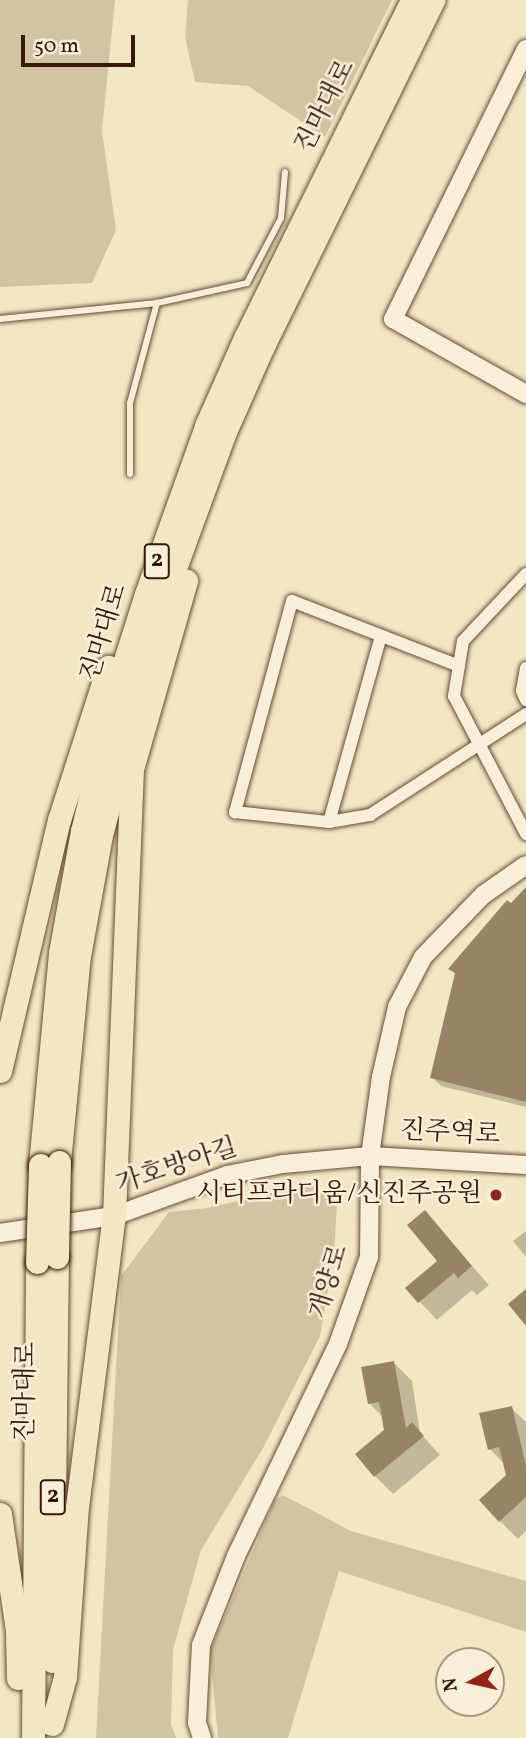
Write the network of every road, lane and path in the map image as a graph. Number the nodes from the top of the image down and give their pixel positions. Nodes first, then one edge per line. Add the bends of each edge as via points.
1 (412, 0) edge
2 (433, 0) edge
3 (526, 49) edge
4 (285, 172) dead end
5 (157, 303) junction
6 (0, 319) edge
7 (526, 394) edge
8 (130, 474) dead end
9 (190, 523) junction
10 (526, 574) edge
11 (146, 594) junction
12 (381, 636) junction
13 (459, 666) junction
14 (526, 668) edge
15 (526, 700) edge
16 (526, 714) edge
17 (480, 747) junction
18 (329, 822) junction
19 (526, 834) edge
20 (526, 865) edge
21 (0, 1071) edge
22 (370, 1156) junction
23 (49, 1164) junction
24 (526, 1165) edge
25 (114, 1216) junction
26 (0, 1233) edge
27 (0, 1514) edge
28 (46, 1733) edge
29 (19, 1738) edge
30 (202, 1738) edge

1 - 11 highway, 진마대로 / 2 via 245,338 197,452
2 - 9 highway, 진마대로 / 2 via 263,346
3 - 7 street via 393,319
4 - 5 lane via 281,218 247,283
5 - 6 lane
5 - 8 lane via 130,403
9 - 23 highway, 진마대로 / 2 via 138,684 101,835
9 - 25 highway via 193,555 132,769
10 - 13 street via 463,640
11 - 21 highway via 120,631 59,820
11 - 23 highway, 진마대로 / 2 via 82,831 60,953
12 - 13 street
12 - 18 street
12 - 18 street via 292,601 235,812
13 - 17 street via 454,696
14 - 15 street via 522,691
16 - 17 street
17 - 18 street via 370,815
17 - 19 street
20 - 22 street, 개양로 via 483,895 418,967 397,1007
22 - 24 street, 진주역로
22 - 25 street, 가호방아길 via 254,1168
22 - 30 street, 개양로 via 369,1257 338,1343 236,1556 201,1645 197,1723
23 - 28 highway, 진마대로 / 2, bridge
25 - 26 street, 가호방아길
25 - 28 highway via 77,1507 65,1677
27 - 29 highway via 17,1631

